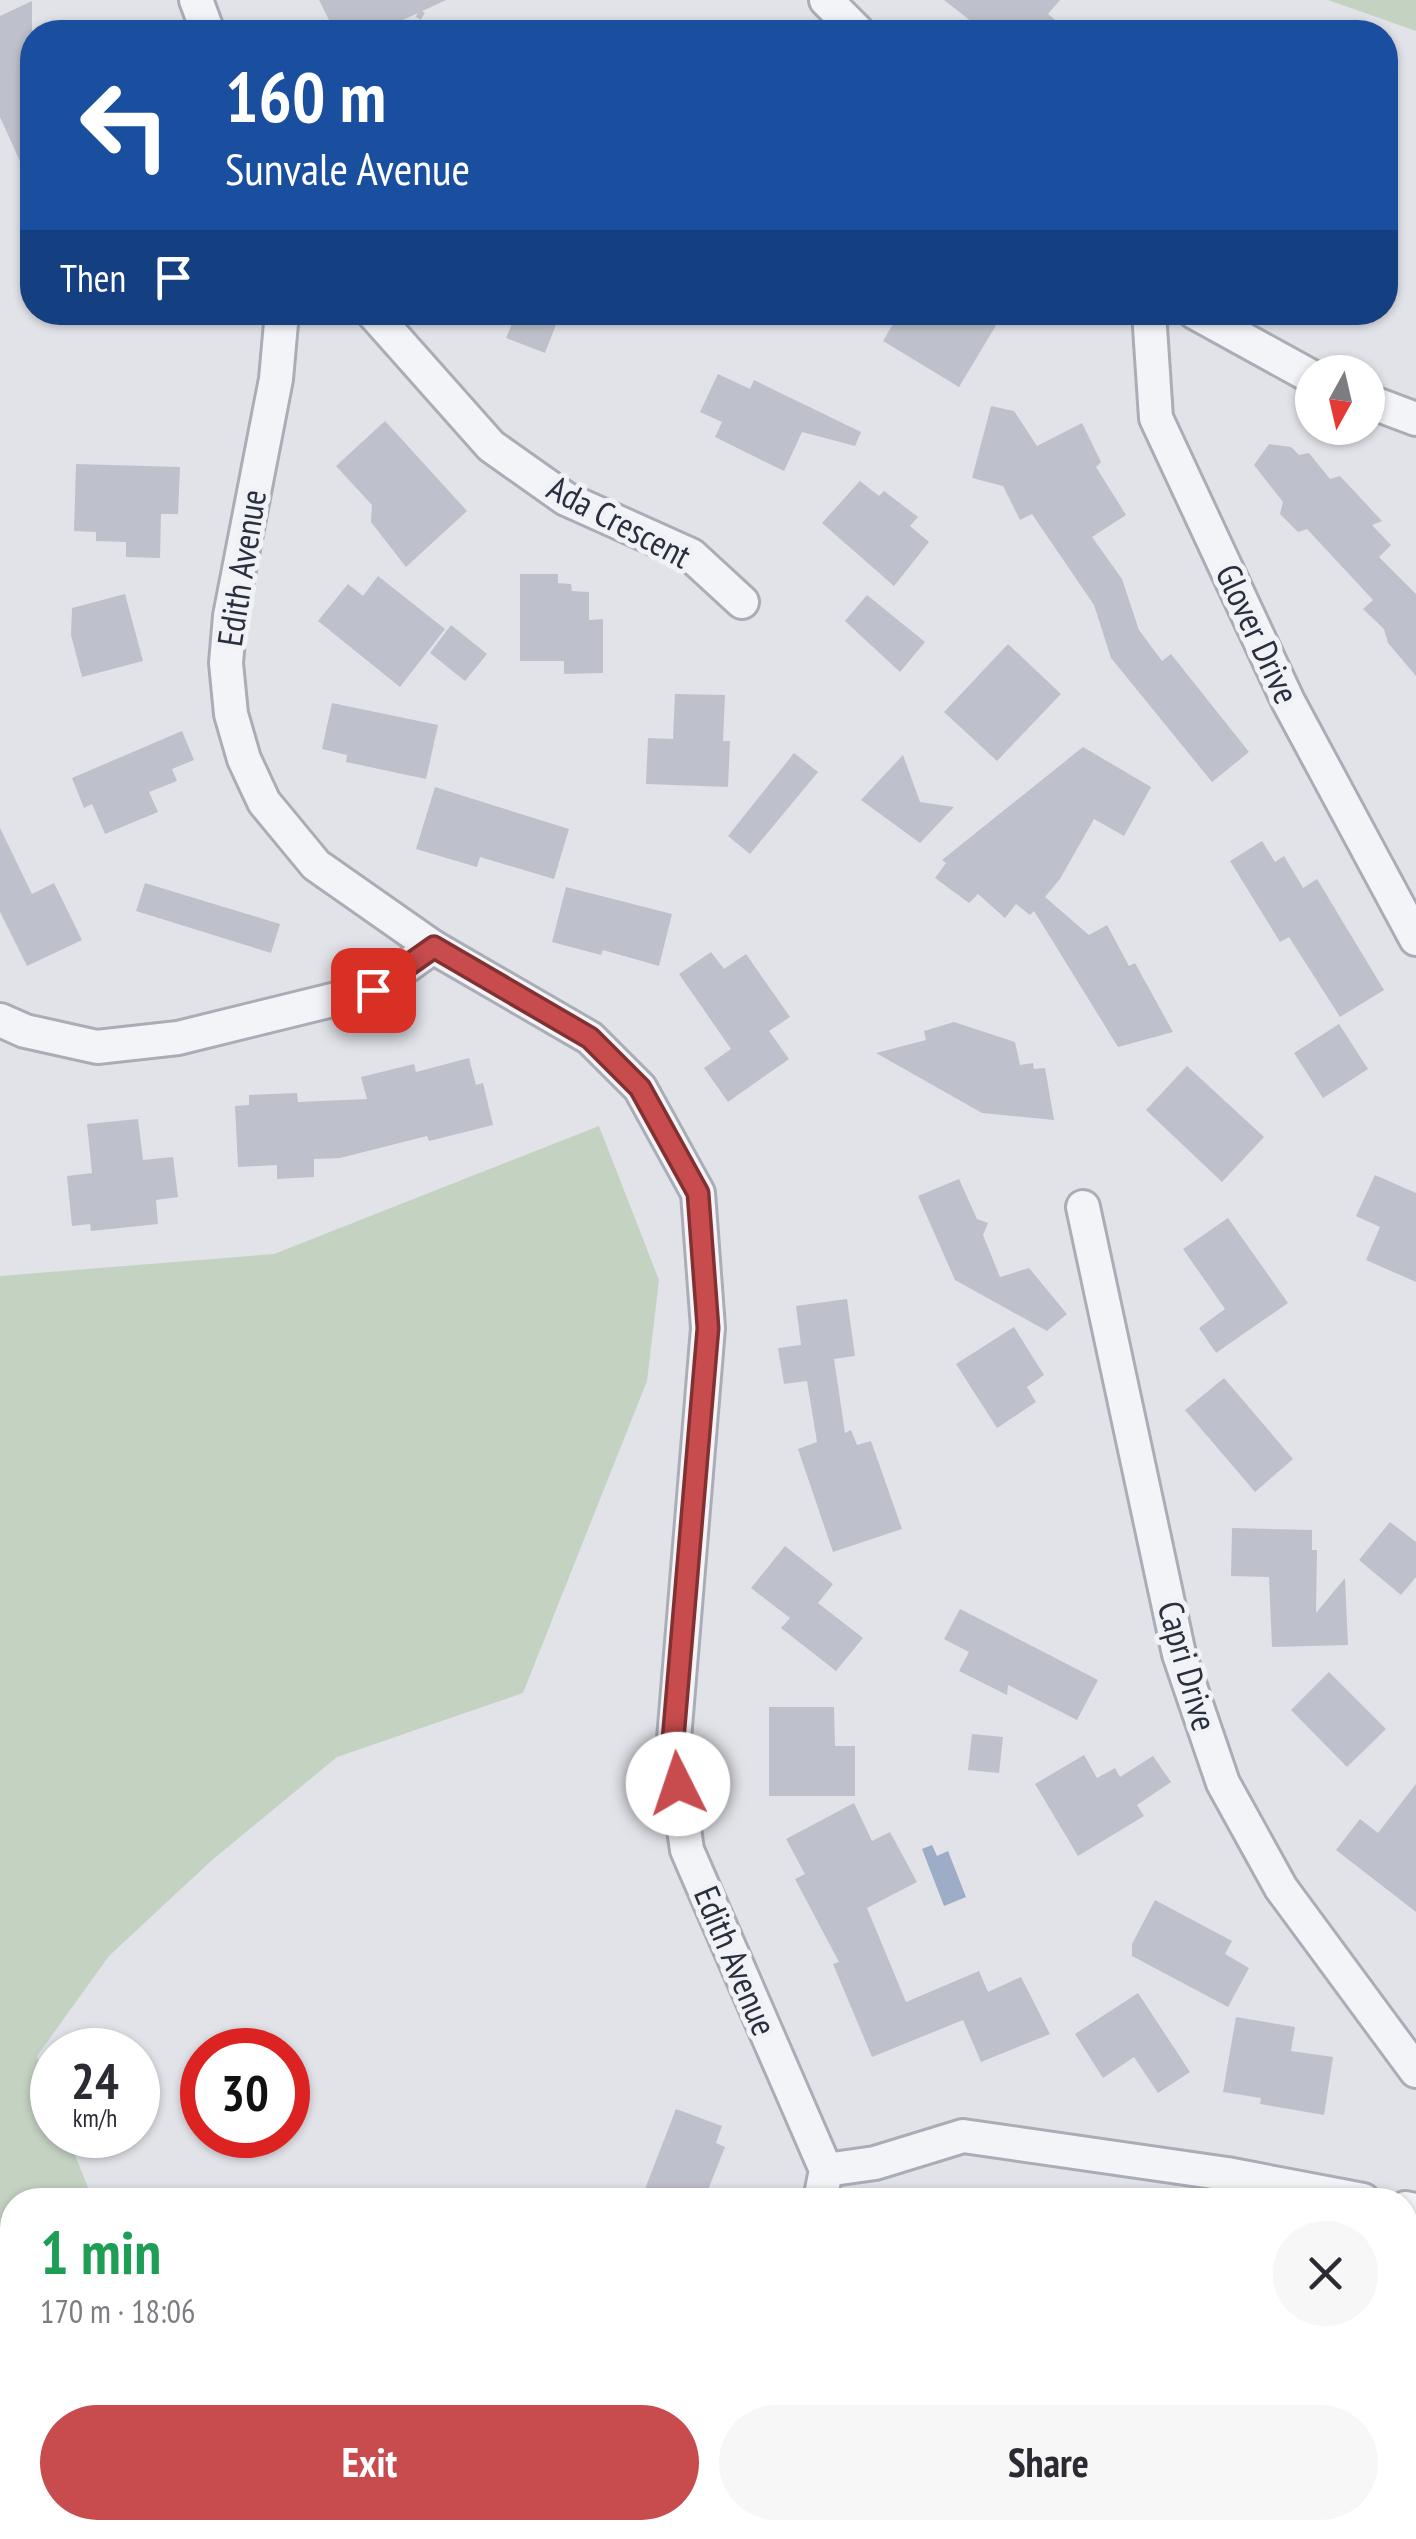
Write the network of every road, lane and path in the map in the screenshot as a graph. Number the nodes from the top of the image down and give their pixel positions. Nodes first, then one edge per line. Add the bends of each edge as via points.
1 (826, 0) edge
2 (846, 20) edge
3 (281, 325) edge
4 (384, 325) edge
5 (1150, 325) edge
6 (1218, 325) edge
7 (1295, 368) edge
8 (1385, 408) edge
9 (1416, 420) edge
10 (742, 602) dead end
11 (1416, 938) edge
12 (434, 947) junction
13 (0, 1020) edge
14 (1083, 1208) dead end
15 (1416, 2072) edge
16 (823, 2185) edge
17 (1300, 2188) edge

1 - 2 street
3 - 12 street, Edith Avenue via 230,616 231,714 264,802 316,865
4 - 10 street, Ada Crescent via 491,446 566,499 691,555
5 - 11 street, Glover Drive via 1156,418 1288,701
6 - 7 street
8 - 9 street
12 - 13 street via 373,990 178,1038 96,1047
12 - 16 street, Edith Avenue via 590,1038 640,1088 698,1193 708,1328 672,1752 687,1850
14 - 15 street, Capri Drive via 1178,1654 1223,1783 1280,1888
16 - 17 street via 963,2136

